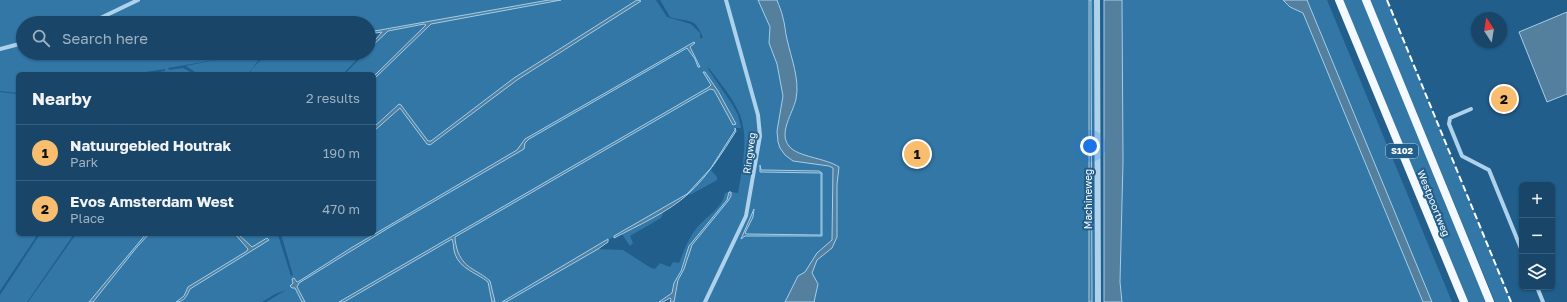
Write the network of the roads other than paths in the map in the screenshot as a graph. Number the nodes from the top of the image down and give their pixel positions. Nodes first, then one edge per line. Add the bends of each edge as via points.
1 (138, 0) edge
2 (726, 0) edge
3 (1097, 0) edge
4 (1339, 0) edge
5 (1366, 0) edge
6 (105, 16) edge
7 (16, 45) edge
8 (0, 49) edge
9 (1471, 109) dead end
10 (1519, 244) edge
11 (1537, 290) edge
12 (705, 302) edge
13 (1098, 302) edge
14 (1464, 302) edge
15 (1490, 302) edge
16 (1543, 302) edge

1 - 6 street
2 - 12 street, Ringweg via 758,115 760,136 746,216
3 - 13 street, Machineweg
4 - 14 main road, Westpoortweg / S102
5 - 15 main road, Westpoortweg / S102
7 - 8 street
9 - 10 street via 1450,118 1449,124 1462,156 1489,170
11 - 16 street

